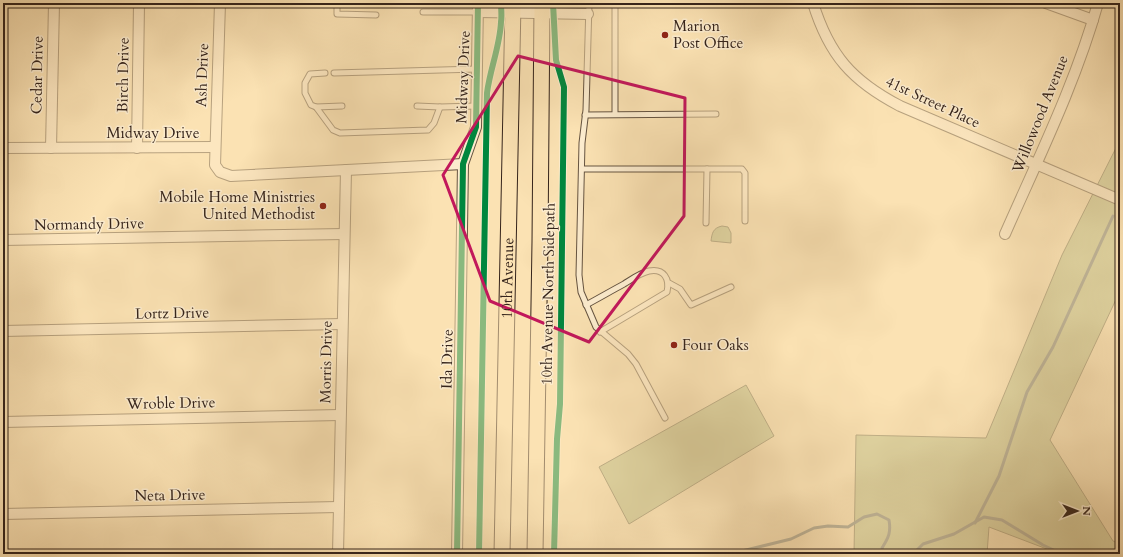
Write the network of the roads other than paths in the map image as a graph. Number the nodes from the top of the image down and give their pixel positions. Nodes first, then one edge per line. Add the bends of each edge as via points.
1 (54, 3) edge
2 (139, 3) edge
3 (220, 3) edge
4 (337, 3) edge
5 (589, 3) edge
6 (615, 3) edge
7 (813, 3) edge
8 (1046, 3) edge
9 (1098, 3) edge
10 (478, 8) edge
11 (513, 8) edge
12 (542, 8) edge
13 (423, 12) dead end
14 (376, 14) dead end
15 (588, 14) junction
16 (1093, 20) junction
17 (477, 69) junction
18 (325, 73) dead end
19 (334, 73) dead end
20 (342, 106) dead end
21 (417, 106) dead end
22 (476, 106) junction
23 (316, 107) junction
24 (440, 107) junction
25 (615, 114) junction
26 (716, 114) dead end
27 (585, 115) junction
28 (215, 147) junction
29 (3, 148) edge
30 (50, 148) junction
31 (137, 148) junction
32 (463, 164) junction
33 (1036, 165) junction
34 (582, 169) junction
35 (707, 169) junction
36 (346, 170) junction
37 (1120, 200) edge
38 (745, 221) dead end
39 (706, 223) dead end
40 (344, 234) junction
41 (1005, 234) dead end
42 (3, 240) edge
43 (669, 283) junction
44 (731, 287) dead end
45 (586, 305) junction
46 (342, 324) junction
47 (3, 331) edge
48 (600, 332) junction
49 (340, 415) junction
50 (665, 418) dead end
51 (3, 422) edge
52 (338, 507) junction
53 (3, 514) edge
54 (338, 554) edge
55 (457, 554) edge
56 (502, 554) edge
57 (535, 554) edge

1 - 30 street, Cedar Drive
2 - 31 street, Birch Drive
3 - 28 street, Ash Drive
4 - 14 lane via 337,14
5 - 15 lane
6 - 25 lane
7 - 33 street, 41st Street Place via 824,34 834,52 865,85 900,106
8 - 16 street
9 - 16 street, Willowood Avenue
10 - 11 street
10 - 13 lane
10 - 17 street, Midway Drive
11 - 12 street
11 - 56 main road, 10th Avenue
12 - 15 street
12 - 57 main road
15 - 27 lane
16 - 33 street, Willowood Avenue
17 - 19 lane
17 - 22 street, Midway Drive
18 - 23 lane via 310,74 305,83 305,93 311,105
20 - 23 lane
21 - 24 lane
22 - 24 lane
22 - 32 street, Midway Drive via 476,126
23 - 24 lane via 334,130 340,133 428,130 434,123
25 - 26 lane
25 - 27 lane
27 - 34 lane
28 - 31 street, Midway Drive
28 - 36 street, Midway Drive via 214,165 220,172 231,176
29 - 30 street, Midway Drive
30 - 31 street, Midway Drive
32 - 36 street, Midway Drive
32 - 55 street, Ida Drive
33 - 37 street, 41st Street Place
33 - 41 street, Willowood Avenue
34 - 35 lane
34 - 45 lane via 579,275
35 - 38 lane via 742,169 745,173
35 - 39 lane
36 - 40 street, Morris Drive
40 - 42 street, Normandy Drive
40 - 46 street, Morris Drive
43 - 44 lane via 680,289 691,305
43 - 45 lane via 658,271 649,271
43 - 48 lane via 667,292
45 - 48 lane
46 - 47 street, Lortz Drive
46 - 49 street, Morris Drive
48 - 50 lane via 628,354 636,364
49 - 51 street, Wroble Drive
49 - 52 street, Morris Drive
52 - 53 street, Neta Drive
52 - 54 street, Morris Drive

